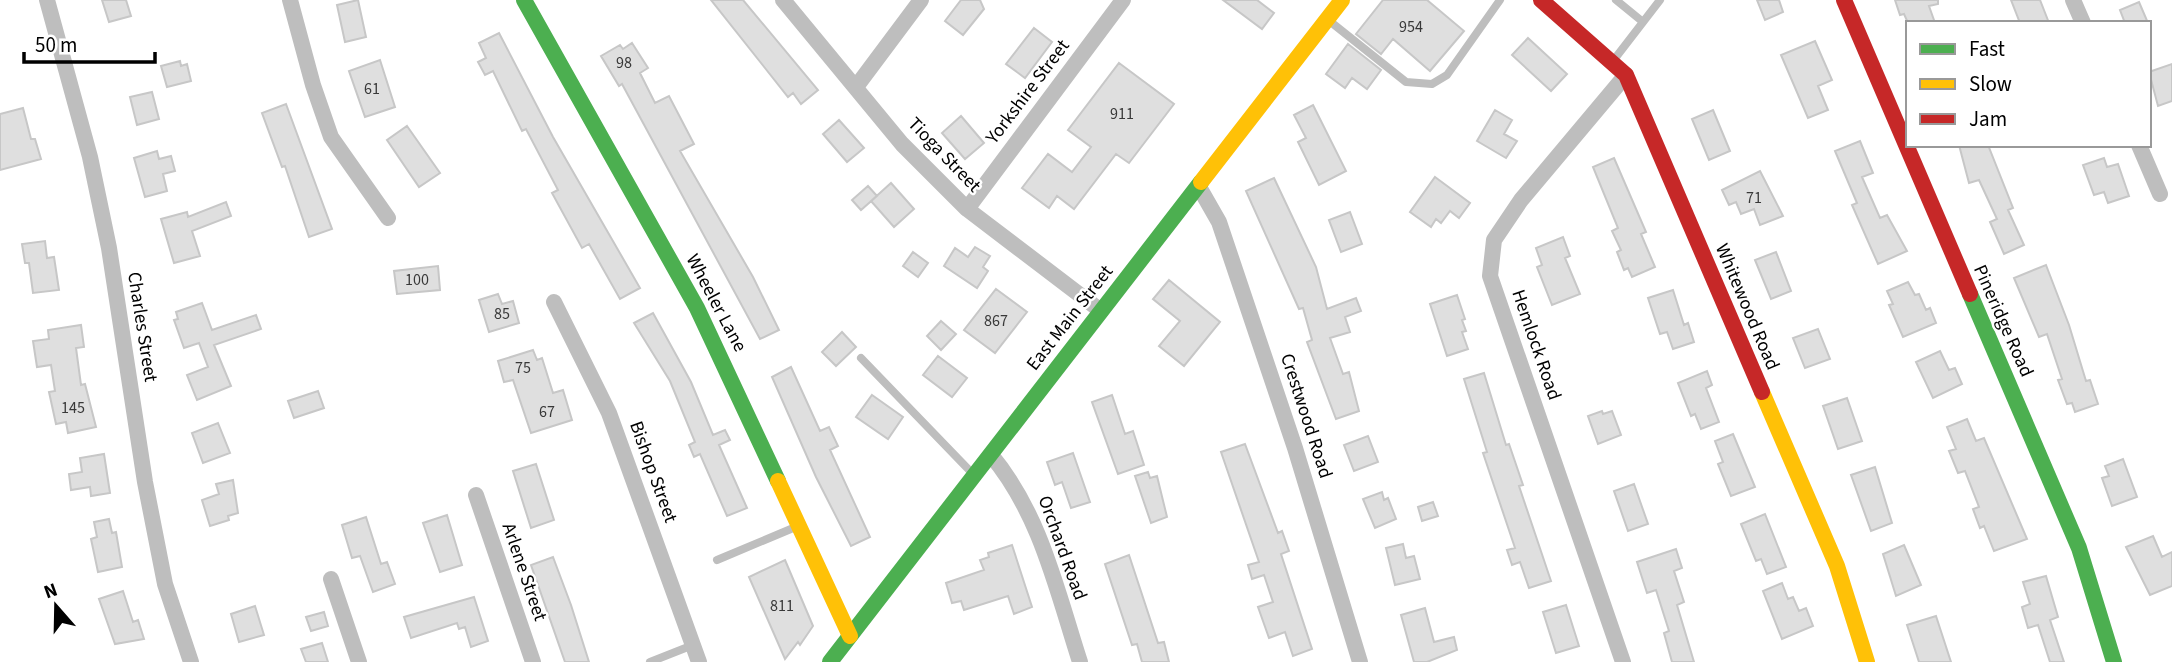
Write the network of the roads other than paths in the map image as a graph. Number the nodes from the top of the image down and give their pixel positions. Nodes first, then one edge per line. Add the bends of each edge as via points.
1 (47, 0) edge
2 (290, 0) edge
3 (524, 0) edge
4 (783, 0) edge
5 (920, 0) edge
6 (1123, 0) edge
7 (1342, 0) edge
8 (1500, 0) edge
9 (1541, 0) edge
10 (1616, 0) edge
11 (1660, 0) edge
12 (1844, 0) edge
13 (2073, 0) edge
14 (1327, 20) junction
15 (2082, 21) edge
16 (1643, 22) junction
17 (1613, 61) junction
18 (1626, 75) junction
19 (856, 87) junction
20 (1906, 145) edge
21 (1907, 147) edge
22 (2139, 147) edge
23 (1199, 187) junction
24 (2160, 194) dead end
25 (967, 209) junction
26 (388, 218) dead end
27 (554, 302) dead end
28 (1101, 312) junction
29 (861, 358) dead end
30 (991, 455) junction
31 (975, 476) junction
32 (476, 495) dead end
33 (798, 526) junction
34 (717, 560) dead end
35 (331, 579) dead end
36 (850, 636) junction
37 (693, 645) junction
38 (191, 662) edge
39 (359, 662) edge
40 (533, 662) edge
41 (649, 662) edge
42 (699, 662) edge
43 (830, 662) edge
44 (1080, 662) edge
45 (1360, 662) edge
46 (1623, 662) edge
47 (1867, 662) edge
48 (2114, 662) edge

1 - 38 street, Charles Street via 109,248 165,583
2 - 26 street via 331,137
3 - 33 main road, Wheeler Lane via 697,308
4 - 19 street, Tioga Street
5 - 19 street
6 - 25 street, Yorkshire Street
7 - 14 main road, East Main Street
8 - 14 lane via 1454,66 1432,85 1406,82
9 - 17 main road, Whitewood Road
10 - 16 lane
11 - 16 lane
12 - 20 main road, Pineridge Road
13 - 15 street
14 - 23 main road, East Main Street
16 - 17 lane
17 - 18 main road, Whitewood Road
18 - 46 street, Hemlock Road via 1493,240 1490,276
18 - 47 main road, Whitewood Road via 1837,566
19 - 25 street, Tioga Street via 902,144
21 - 48 main road, Pineridge Road via 2079,548
22 - 24 street
23 - 28 main road, East Main Street
23 - 45 street, Crestwood Road via 1223,234 1304,475
25 - 28 street, Tioga Street
27 - 37 street, Bishop Street via 609,413
28 - 30 main road, East Main Street
29 - 31 lane
30 - 31 main road, East Main Street
30 - 44 street, Orchard Road via 1031,514
31 - 36 main road, East Main Street
32 - 40 street, Arlene Street
33 - 34 lane
33 - 36 main road, Wheeler Lane
35 - 39 street
36 - 43 main road, East Main Street
37 - 41 lane
37 - 42 street, Bishop Street

